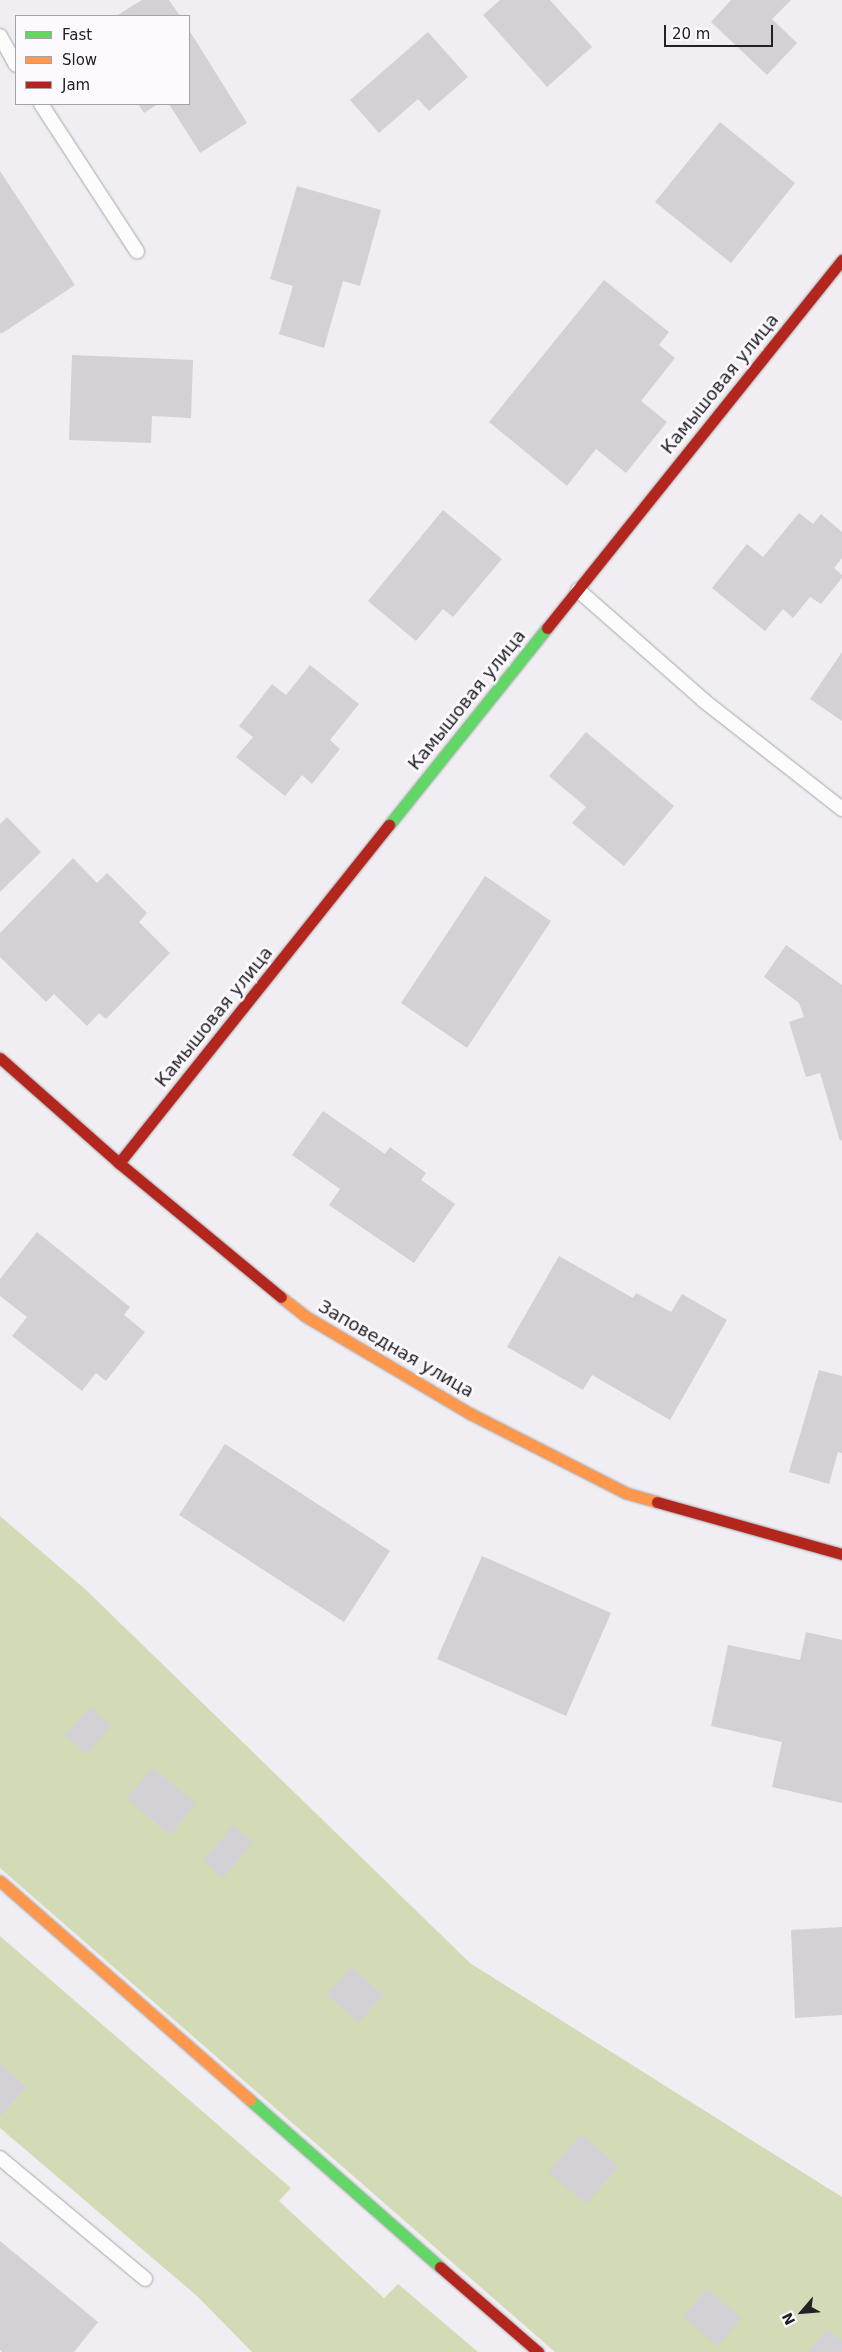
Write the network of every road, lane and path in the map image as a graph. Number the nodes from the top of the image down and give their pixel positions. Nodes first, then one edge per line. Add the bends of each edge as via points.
1 (0, 36) edge
2 (15, 63) edge
3 (42, 105) edge
4 (137, 251) dead end
5 (842, 260) edge
6 (578, 590) junction
7 (842, 809) edge
8 (0, 1058) edge
9 (119, 1163) junction
10 (842, 1554) edge
11 (0, 1881) edge
12 (0, 2158) edge
13 (145, 2279) dead end
14 (538, 2352) edge

1 - 2 lane
3 - 4 lane
5 - 6 street, Камышовая улица
6 - 7 lane via 702,700
6 - 9 street, Камышовая улица
8 - 9 street, Заповедная улица
9 - 10 street, Заповедная улица via 305,1316 471,1414 626,1493
11 - 14 street
12 - 13 lane

